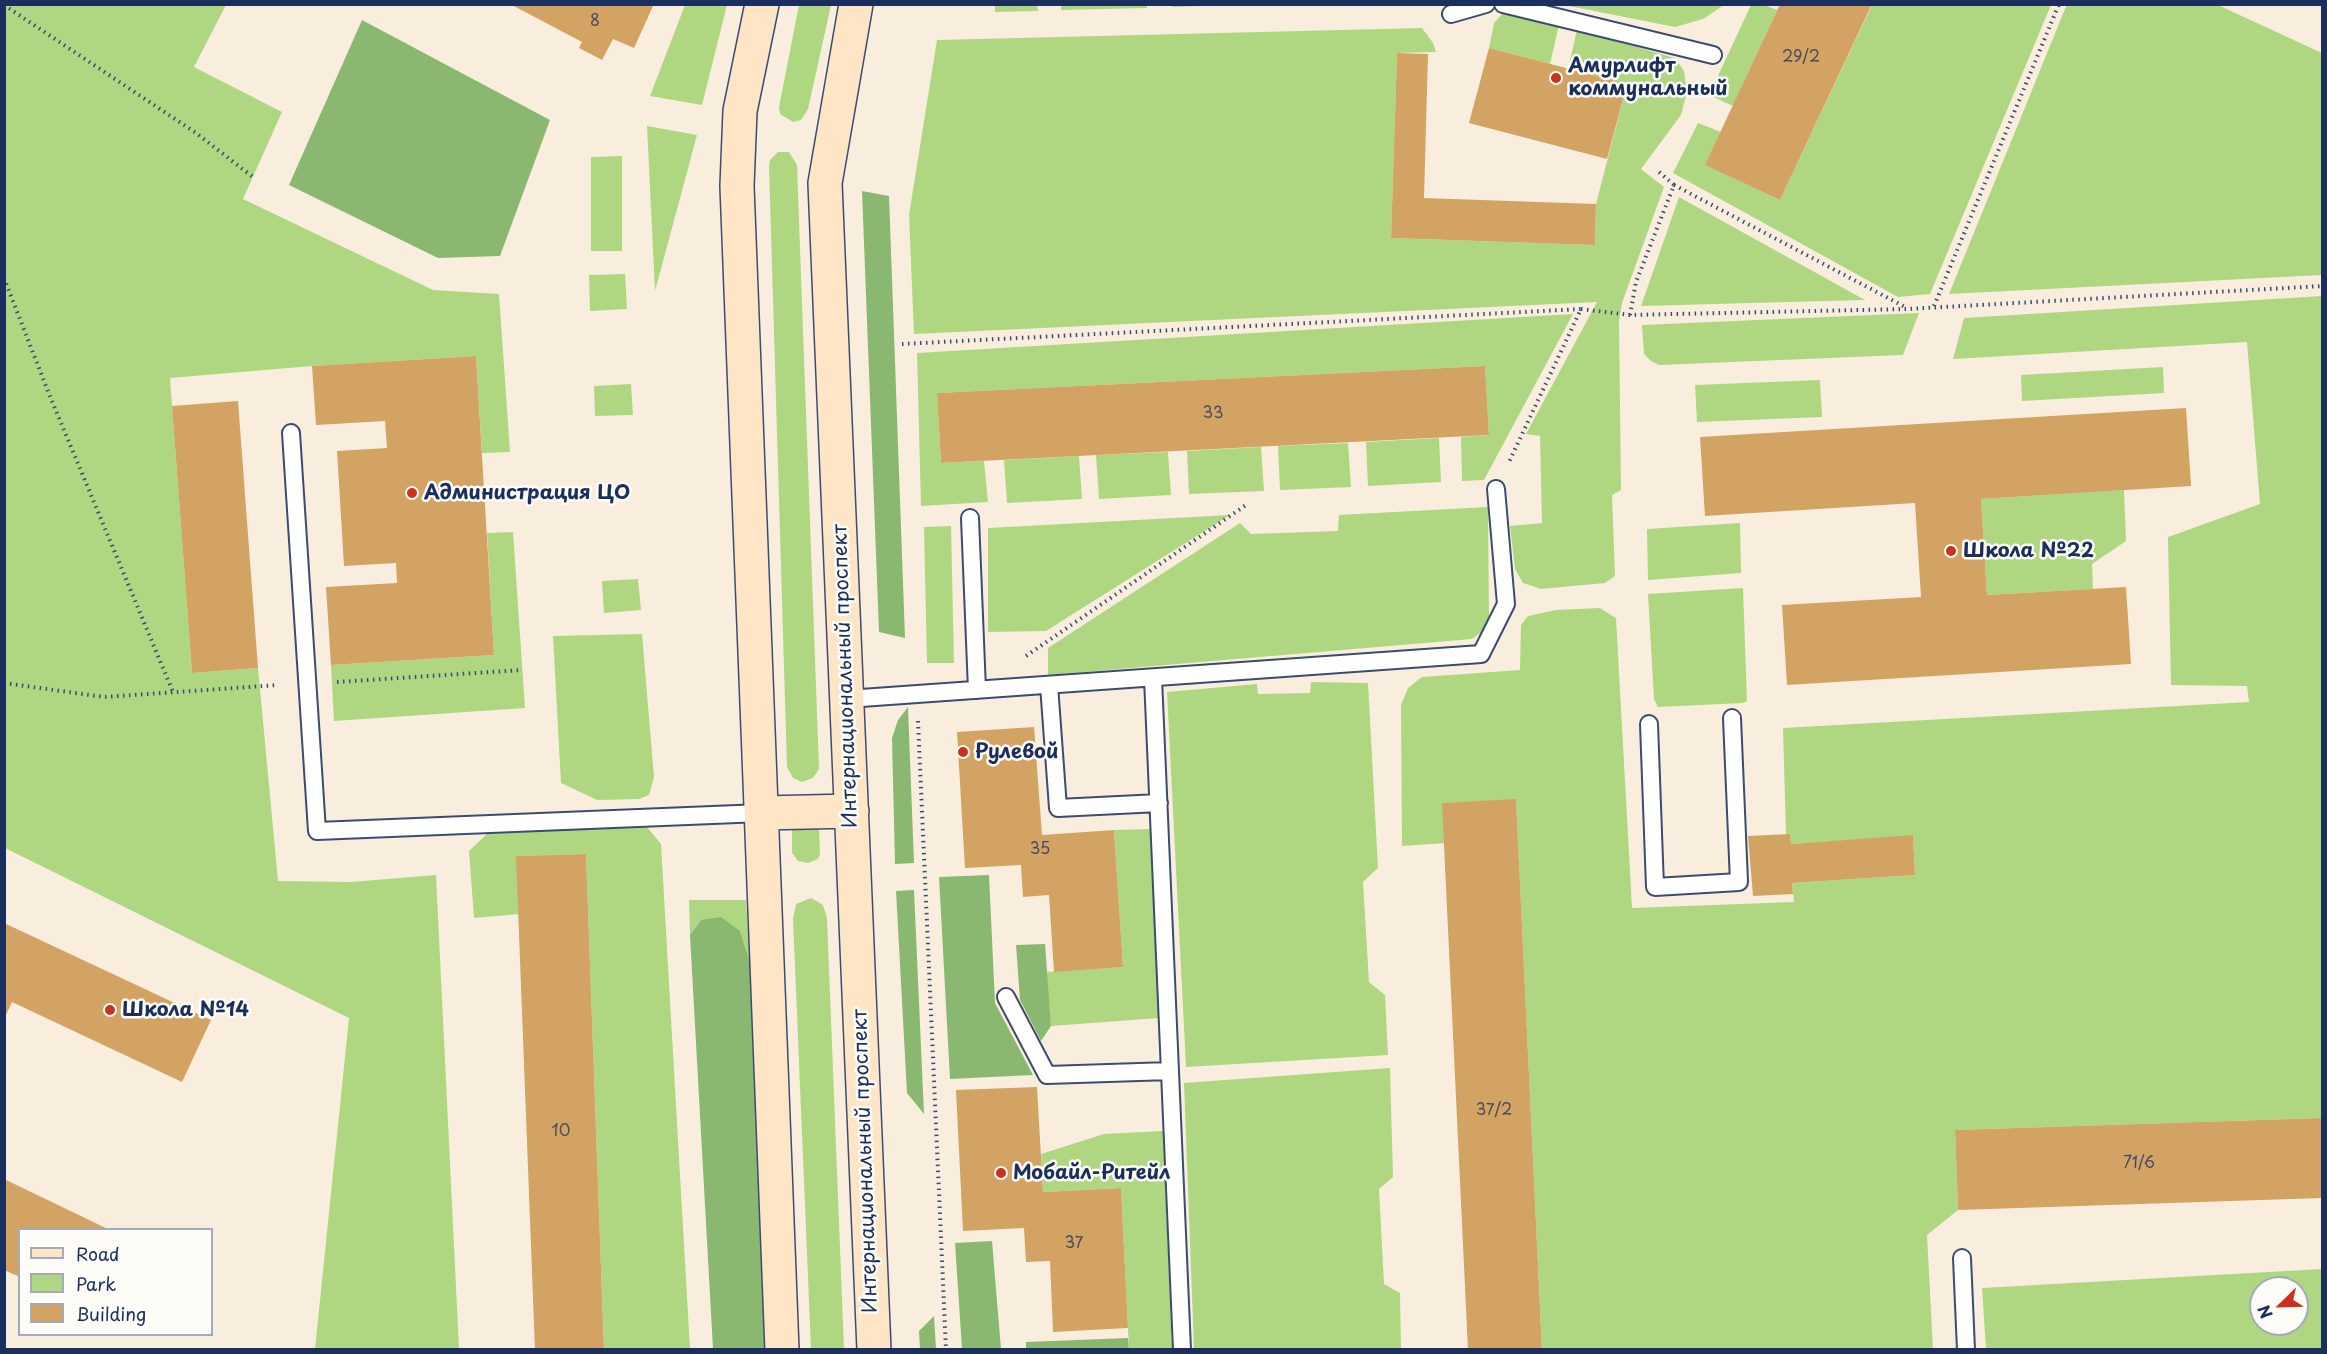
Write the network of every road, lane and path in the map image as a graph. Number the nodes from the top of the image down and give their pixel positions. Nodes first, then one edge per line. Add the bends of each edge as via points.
1 (762, 4) edge
2 (856, 4) edge
3 (1503, 4) edge
4 (2059, 4) edge
5 (4, 5) edge
6 (1478, 6) edge
7 (1451, 14) dead end
8 (1713, 55) dead end
9 (1658, 171) dead end
10 (253, 177) dead end
11 (1674, 185) junction
12 (4, 278) edge
13 (2322, 286) edge
14 (1934, 306) junction
15 (1581, 309) junction
16 (1907, 309) junction
17 (1630, 315) junction
18 (902, 344) dead end
19 (291, 433) dead end
20 (1496, 489) joint
21 (1246, 505) dead end
22 (970, 518) dead end
23 (1025, 657) dead end
24 (522, 669) dead end
25 (1153, 678) junction
26 (4, 683) edge
27 (307, 684) junction
28 (1049, 685) junction
29 (977, 690) junction
30 (173, 692) junction
31 (917, 694) junction
32 (847, 699) junction
33 (1732, 718) dead end
34 (1649, 724) dead end
35 (1159, 803) junction
36 (852, 811) junction
37 (762, 813) junction
38 (1006, 997) dead end
39 (1170, 1071) junction
40 (1962, 1258) dead end
41 (782, 1350) edge
42 (874, 1350) edge
43 (946, 1350) edge
44 (1182, 1350) edge
45 (1966, 1350) edge

1 - 37 main road via 740,111 737,186
2 - 32 main road, Интернациональный проспект via 825,183
3 - 8 lane
4 - 14 path
5 - 10 path via 196,133
6 - 7 lane
9 - 11 path
11 - 16 path
11 - 17 path via 1636,282
12 - 30 path
13 - 14 path
14 - 16 path
15 - 17 path
15 - 18 path
15 - 20 path
16 - 17 path
19 - 27 lane
20 - 25 lane via 1506,604 1481,654
21 - 23 path
22 - 29 lane
24 - 27 path
25 - 28 lane
25 - 35 lane
26 - 30 path via 104,697
27 - 30 path
27 - 37 lane via 317,831
28 - 29 lane
28 - 35 lane via 1058,808
29 - 31 lane
31 - 32 lane
31 - 43 path
32 - 36 main road, Интернациональный проспект
33 - 34 lane via 1739,882 1655,887
35 - 39 lane
36 - 37 main road
36 - 42 main road, Интернациональный проспект
37 - 41 main road
38 - 39 lane via 1047,1074
39 - 44 lane
40 - 45 lane

